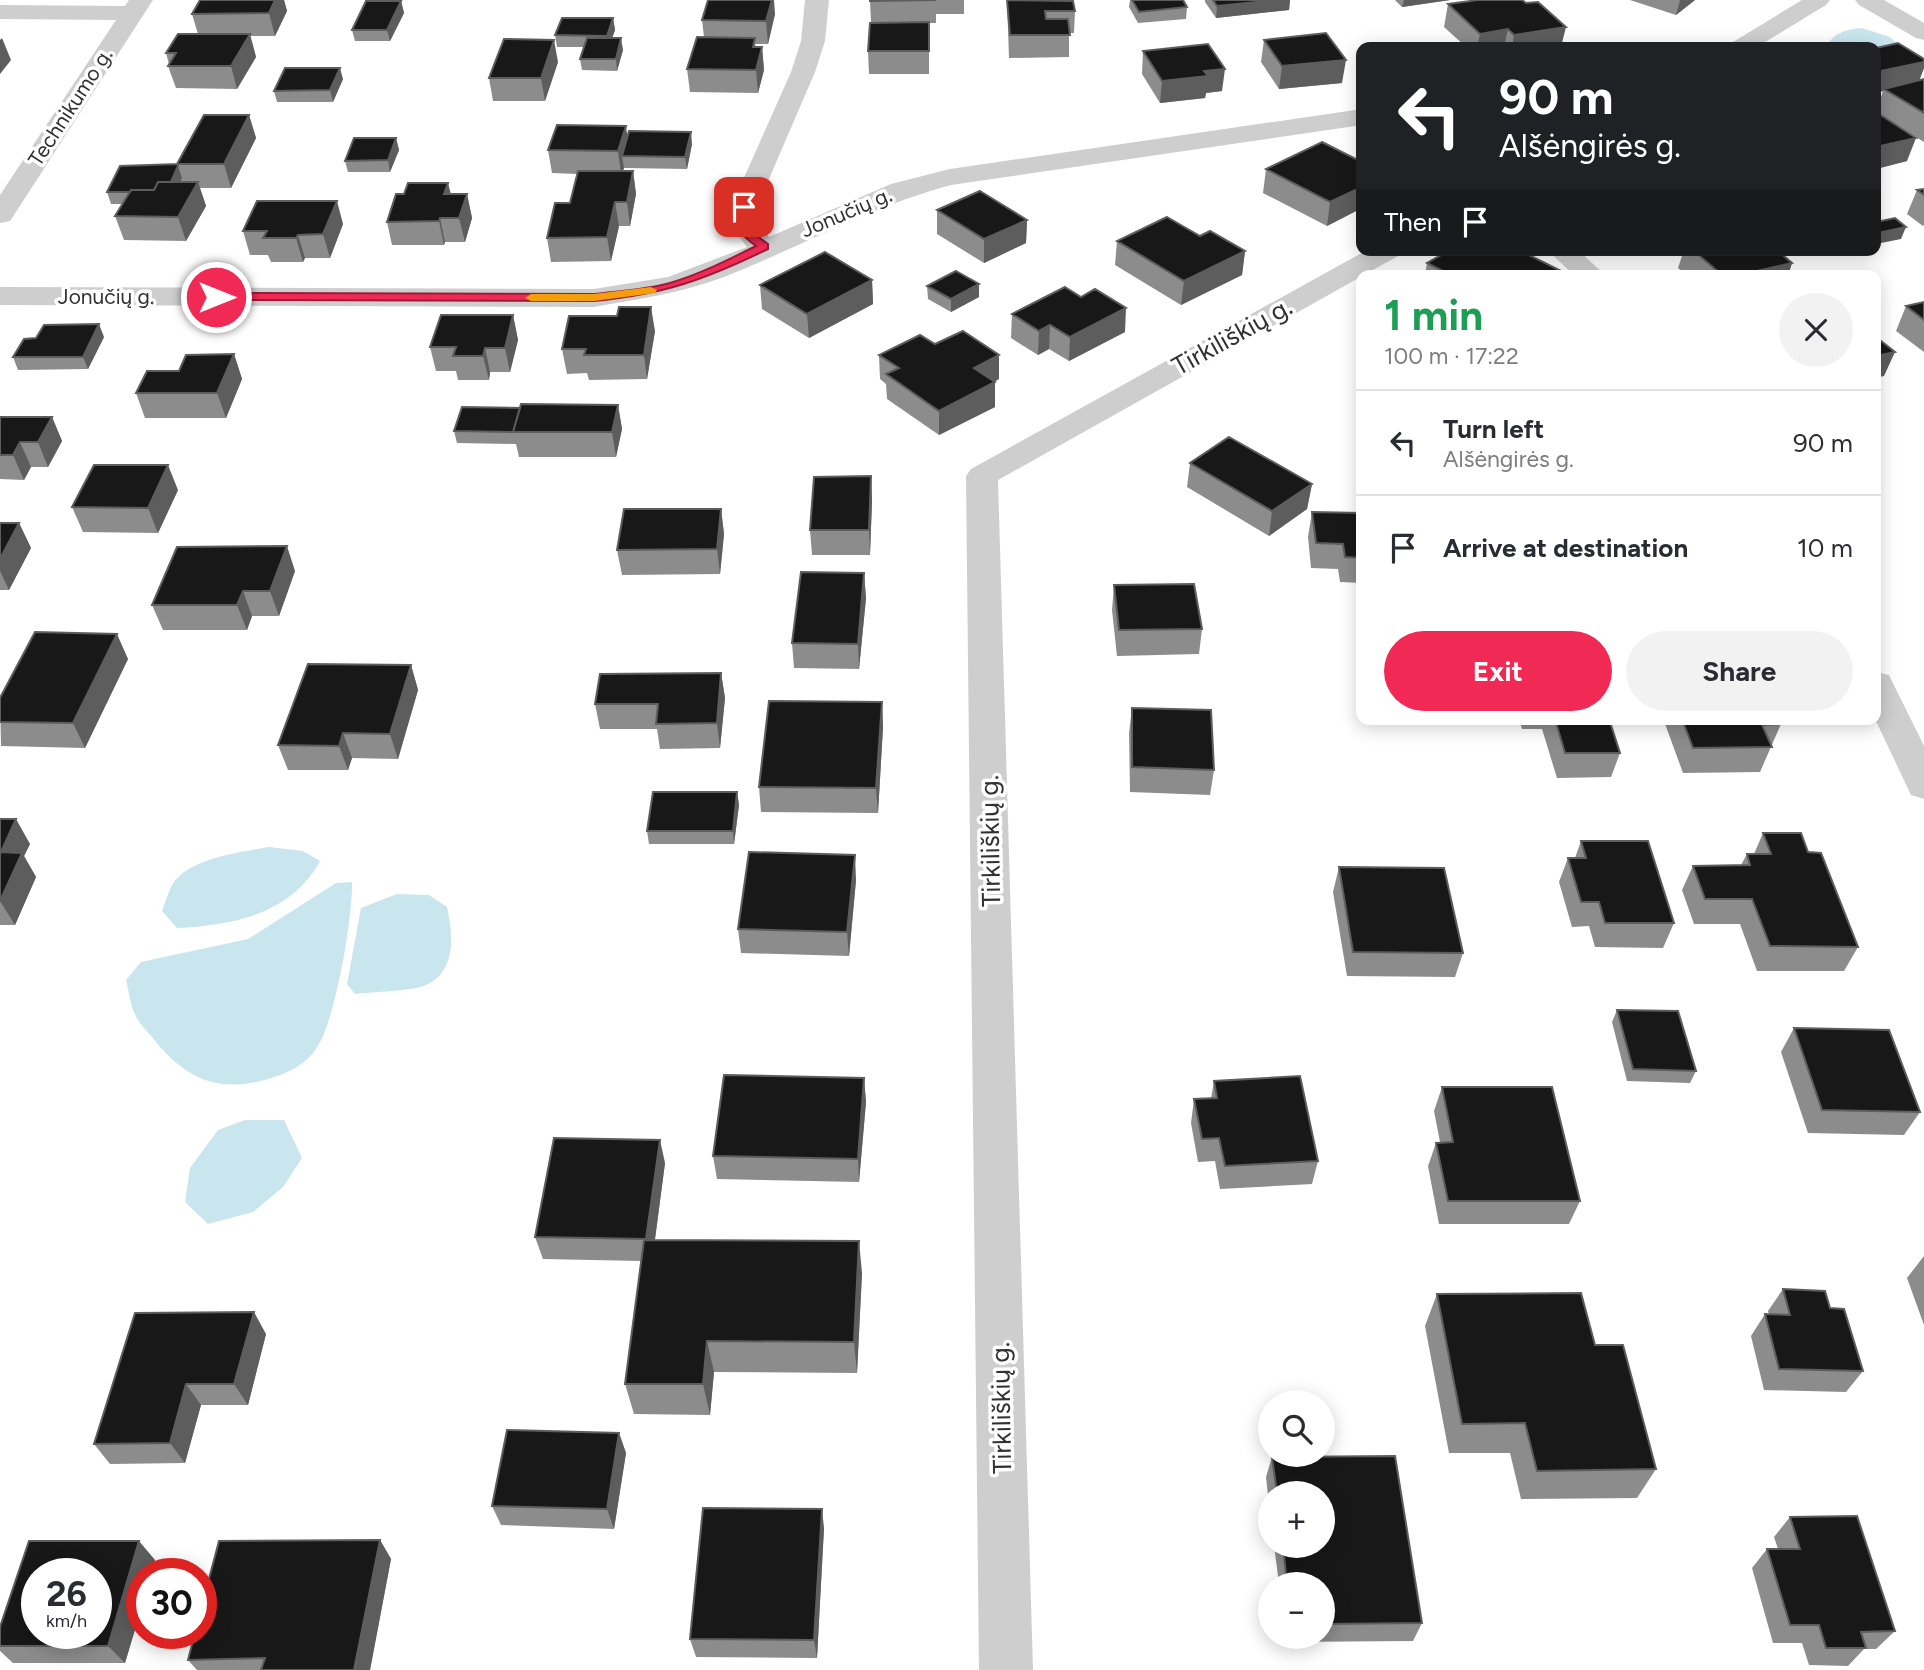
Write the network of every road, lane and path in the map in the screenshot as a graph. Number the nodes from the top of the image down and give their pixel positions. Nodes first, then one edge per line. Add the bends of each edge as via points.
1 (817, 0) edge
2 (1818, 0) edge
3 (1867, 0) edge
4 (136, 6) edge
5 (0, 12) edge
6 (1924, 33) edge
7 (1749, 42) edge
8 (1356, 118) edge
9 (0, 215) edge
10 (764, 247) junction
11 (1377, 256) edge
12 (1568, 256) edge
13 (1585, 270) edge
14 (0, 296) edge
15 (1881, 695) edge
16 (1924, 785) edge
17 (1006, 1670) edge

1 - 10 street via 813,41 803,72 744,207 742,224
2 - 7 street
3 - 6 street
4 - 5 street
4 - 9 street, Technikumo g.
8 - 10 street, Jonučių g. via 950,177 900,190
10 - 14 street, Jonučių g. via 673,285 594,298
11 - 17 street, Tirkiliškių g. via 982,476
12 - 13 street
15 - 16 street

